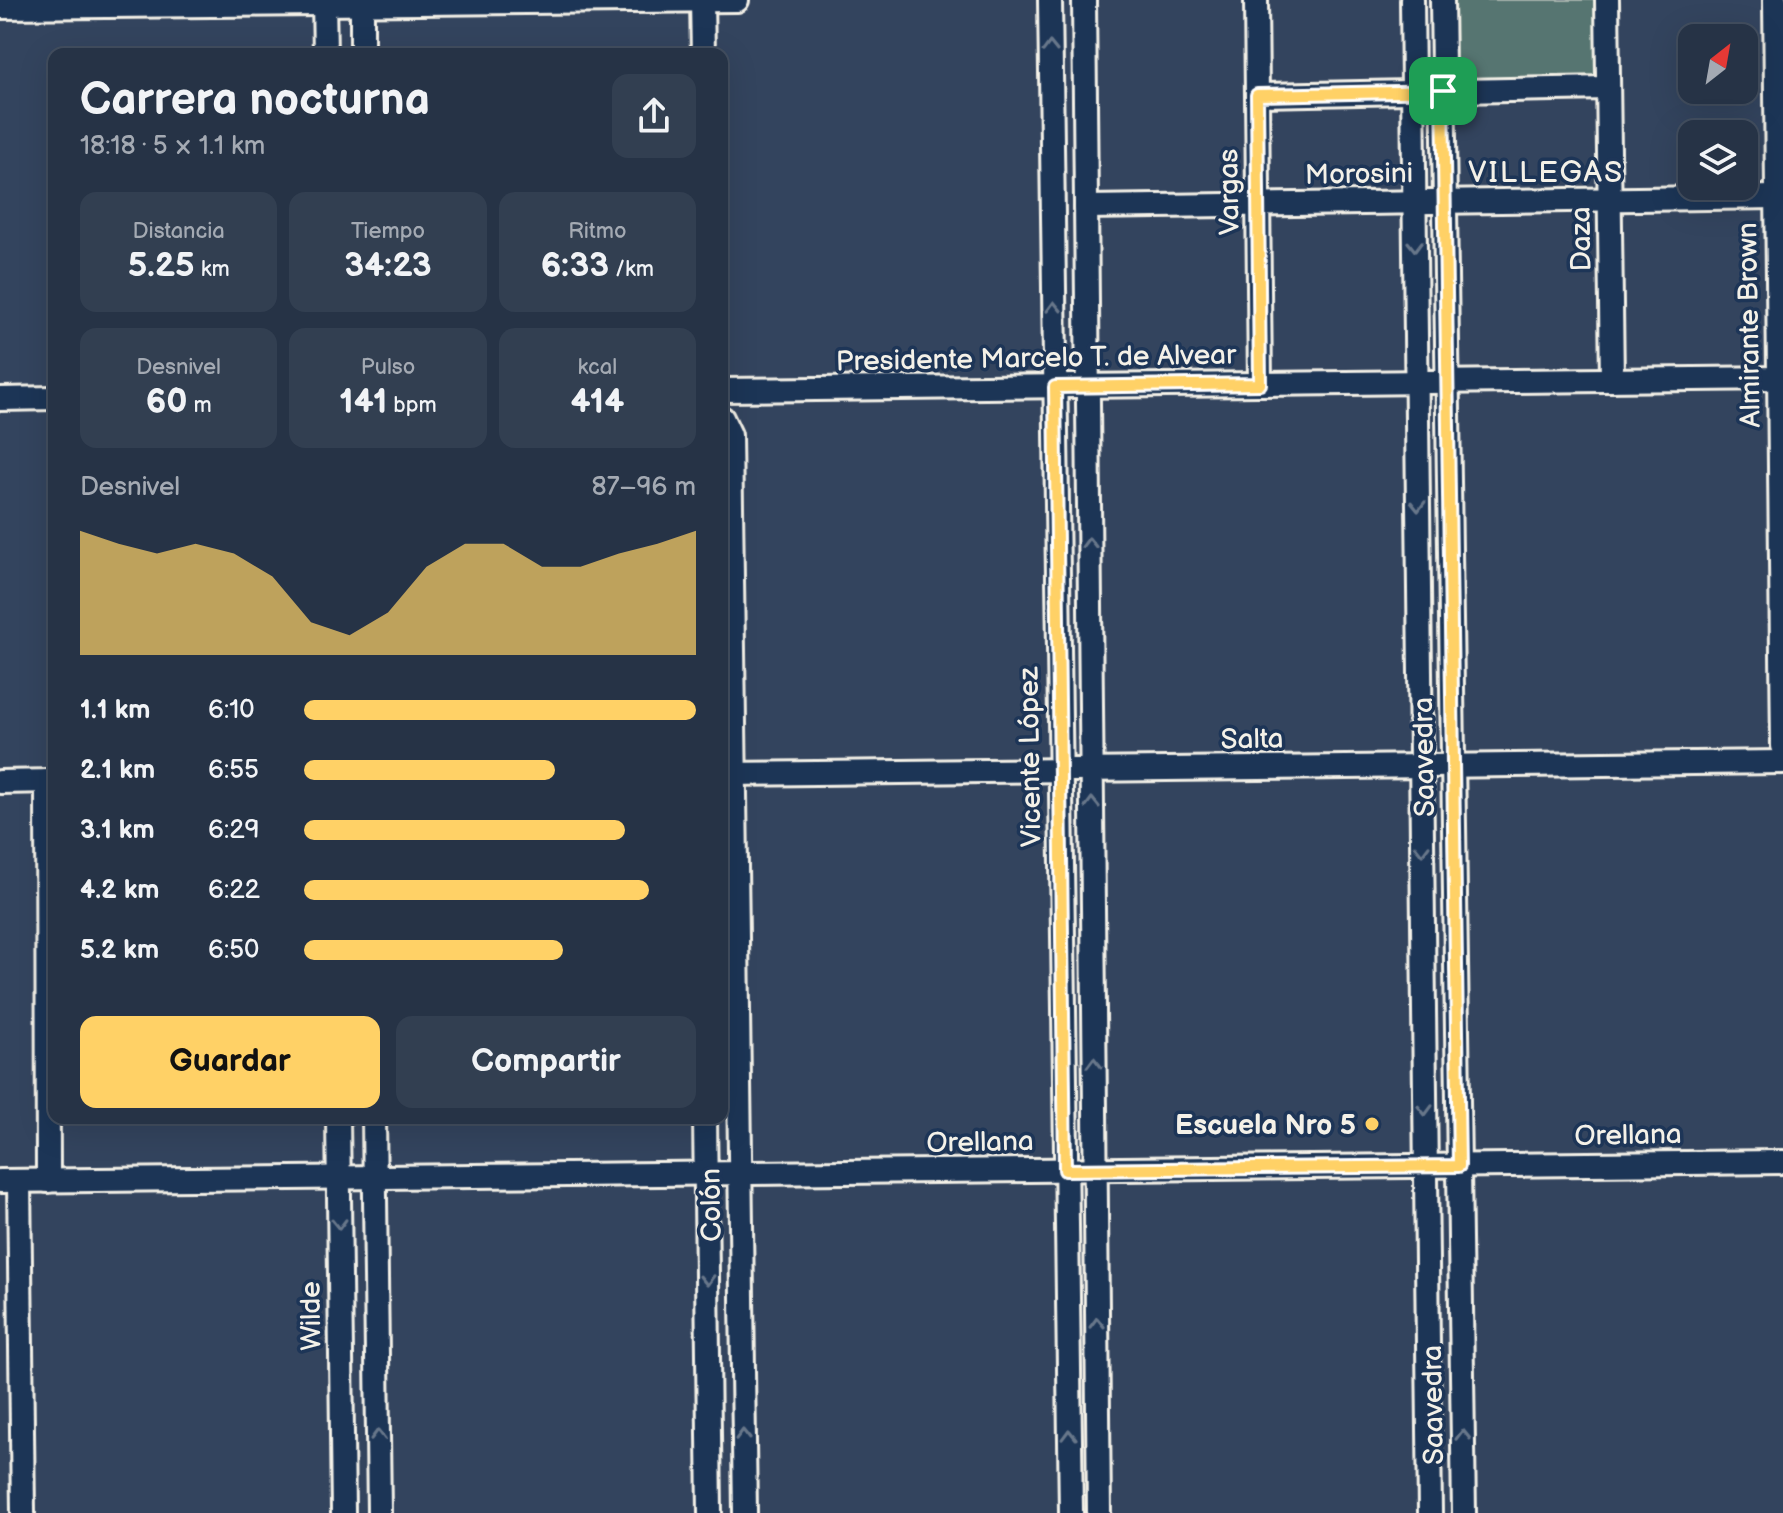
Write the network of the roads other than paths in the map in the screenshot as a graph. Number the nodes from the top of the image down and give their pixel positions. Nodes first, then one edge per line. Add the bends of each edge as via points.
1 (702, 0) edge
2 (737, 0) edge
3 (1050, 0) edge
4 (1084, 0) edge
5 (1256, 0) edge
6 (1412, 0) edge
7 (1442, 0) edge
8 (1607, 0) edge
9 (1775, 0) edge
10 (362, 1) edge
11 (324, 2) edge
12 (0, 7) edge
13 (1779, 30) edge
14 (325, 48) edge
15 (362, 48) edge
16 (703, 48) edge
17 (1608, 88) junction
18 (1413, 91) junction
19 (1443, 91) junction
20 (1257, 95) junction
21 (1777, 197) junction
22 (1609, 200) junction
23 (1445, 202) junction
24 (1415, 203) junction
25 (1259, 205) junction
26 (1086, 207) junction
27 (1781, 378) edge
28 (1612, 380) junction
29 (1448, 382) junction
30 (1417, 383) junction
31 (1260, 384) junction
32 (1088, 386) junction
33 (1055, 387) junction
34 (728, 390) edge
35 (48, 398) edge
36 (0, 399) edge
37 (728, 431) edge
38 (1783, 746) edge
39 (1783, 762) edge
40 (1421, 766) junction
41 (1453, 766) junction
42 (1059, 770) junction
43 (1092, 770) junction
44 (728, 774) edge
45 (48, 781) edge
46 (0, 782) edge
47 (48, 1124) edge
48 (338, 1124) edge
49 (374, 1124) edge
50 (705, 1124) edge
51 (1783, 1162) edge
52 (1426, 1166) junction
53 (1459, 1166) junction
54 (1065, 1170) junction
55 (1095, 1170) junction
56 (740, 1173) junction
57 (706, 1174) junction
58 (375, 1177) junction
59 (339, 1178) junction
60 (10, 1181) edge
61 (48, 1181) junction
62 (23, 1513) edge
63 (343, 1513) edge
64 (379, 1513) edge
65 (710, 1513) edge
66 (745, 1513) edge
67 (1071, 1513) edge
68 (1099, 1513) edge
69 (1430, 1513) edge
70 (1464, 1513) edge

1 - 2 street
1 - 10 street
1 - 16 street
33 -> 3 street, Vicente López
4 - 26 street
5 - 20 street, Vargas
6 - 18 street, Saavedra
7 - 19 street, Saavedra
8 - 17 street, Daza
9 - 13 street, Almirante Brown
10 - 11 street
10 - 15 street
11 - 12 street
11 - 14 street
13 - 21 street, Almirante Brown
17 - 19 street
17 - 22 street, Daza
18 - 19 street
18 - 20 street
18 - 24 street, Saavedra
19 - 23 street, Saavedra
20 - 25 street, Vargas
21 - 22 street, Morosini
21 - 27 street, Almirante Brown
22 - 23 street, Morosini
22 - 28 street, Daza
23 - 24 street, Morosini
23 - 29 street, Saavedra
24 - 25 street, Morosini
24 -> 30 street, Saavedra
25 - 26 street, Morosini
25 - 31 street, Vargas
26 - 32 street
27 - 28 street, Presidente Marcelo T. de Alvear
27 - 38 street, Almirante Brown
28 - 29 street, Presidente Marcelo T. de Alvear
29 - 30 street, Presidente Marcelo T. de Alvear
29 - 41 street, Saavedra
30 - 31 street, Presidente Marcelo T. de Alvear
30 -> 40 street, Saavedra
31 - 32 street, Presidente Marcelo T. de Alvear
32 - 33 street, Presidente Marcelo T. de Alvear
43 -> 32 street
33 - 34 street, Presidente Marcelo T. de Alvear
33 - 42 street, Vicente López
35 - 36 street
37 - 44 street, Colón
39 - 41 street, Salta
40 - 41 street, Salta
40 - 43 street, Salta
40 -> 52 street, Saavedra
41 - 53 street, Saavedra
42 - 43 street, Salta
42 - 44 street, Salta
42 - 54 street, Vicente López
55 -> 43 street
44 - 56 street, Colón
45 - 46 street
47 - 61 street
48 - 59 street, Wilde
49 - 58 street
50 - 57 street, Colón
51 - 53 street, Orellana
52 - 53 street, Orellana
52 - 55 street, Orellana
52 - 69 street, Saavedra
70 -> 53 street, Saavedra
54 - 55 street, Orellana
54 - 56 street, Orellana
67 -> 54 street, Vicente López
68 -> 55 street
56 - 57 street, Orellana
66 -> 56 street, Colón
57 - 58 street, Orellana
57 -> 65 street, Colón
58 - 59 street, Orellana
64 -> 58 street
59 - 61 street, Orellana
59 -> 63 street, Wilde
60 - 61 street, Orellana
60 - 62 street

